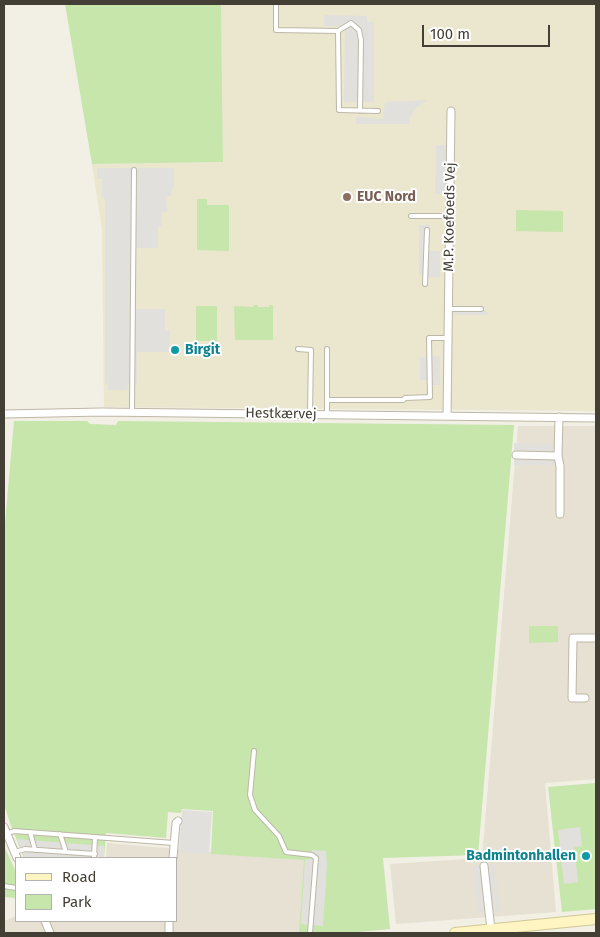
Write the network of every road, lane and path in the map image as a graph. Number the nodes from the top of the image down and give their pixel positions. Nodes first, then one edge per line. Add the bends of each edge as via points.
1 (276, 4) edge
2 (338, 31) junction
3 (360, 111) junction
4 (378, 111) dead end
5 (451, 111) dead end
6 (134, 170) dead end
7 (411, 216) dead end
8 (450, 216) junction
9 (427, 230) dead end
10 (425, 284) dead end
11 (448, 309) junction
12 (482, 309) dead end
13 (448, 338) junction
14 (327, 349) dead end
15 (298, 350) dead end
16 (327, 400) junction
17 (132, 412) junction
18 (4, 414) edge
19 (310, 414) junction
20 (327, 415) junction
21 (447, 416) junction
22 (559, 417) junction
23 (596, 418) edge
24 (516, 456) dead end
25 (558, 456) junction
26 (560, 514) dead end
27 (596, 638) edge
28 (585, 698) dead end
29 (254, 751) dead end
30 (178, 821) dead end
31 (30, 832) junction
32 (60, 834) junction
33 (6, 835) edge
34 (95, 837) junction
35 (174, 843) junction
36 (35, 850) junction
37 (66, 852) junction
38 (16, 855) edge
39 (95, 856) edge
40 (173, 857) edge
41 (484, 866) dead end
42 (596, 919) edge
43 (491, 930) junction
44 (310, 933) edge
45 (456, 933) edge

1 - 2 lane via 276,30
2 - 3 lane via 339,110
2 - 3 lane via 351,23 359,30
3 - 4 lane
5 - 8 street, M.P. Koefoeds Vej via 455,126
6 - 17 lane
7 - 8 lane
8 - 11 street, M.P. Koefoeds Vej
9 - 10 lane
11 - 12 lane
11 - 13 street, M.P. Koefoeds Vej
13 - 16 lane via 429,338 430,397
13 - 21 street, M.P. Koefoeds Vej
14 - 16 lane
15 - 19 lane via 310,350
16 - 20 lane
17 - 18 street, Hestkærvej
17 - 19 street, Hestkærvej
19 - 20 street, Hestkærvej
20 - 21 street, Hestkærvej
21 - 22 street, Hestkærvej
22 - 23 street, Hestkærvej
22 - 25 street
24 - 25 street
25 - 26 street
27 - 28 street via 573,638 572,698
29 - 44 lane via 250,795 255,810 279,836 286,852 316,858
30 - 35 street
31 - 32 lane
31 - 33 lane via 14,831
31 - 36 lane
32 - 34 lane
32 - 37 lane
33 - 38 street
34 - 35 lane
34 - 39 lane
35 - 40 street
36 - 37 lane
36 - 38 lane via 24,849
37 - 39 lane
41 - 43 street
42 - 43 street
43 - 45 street

